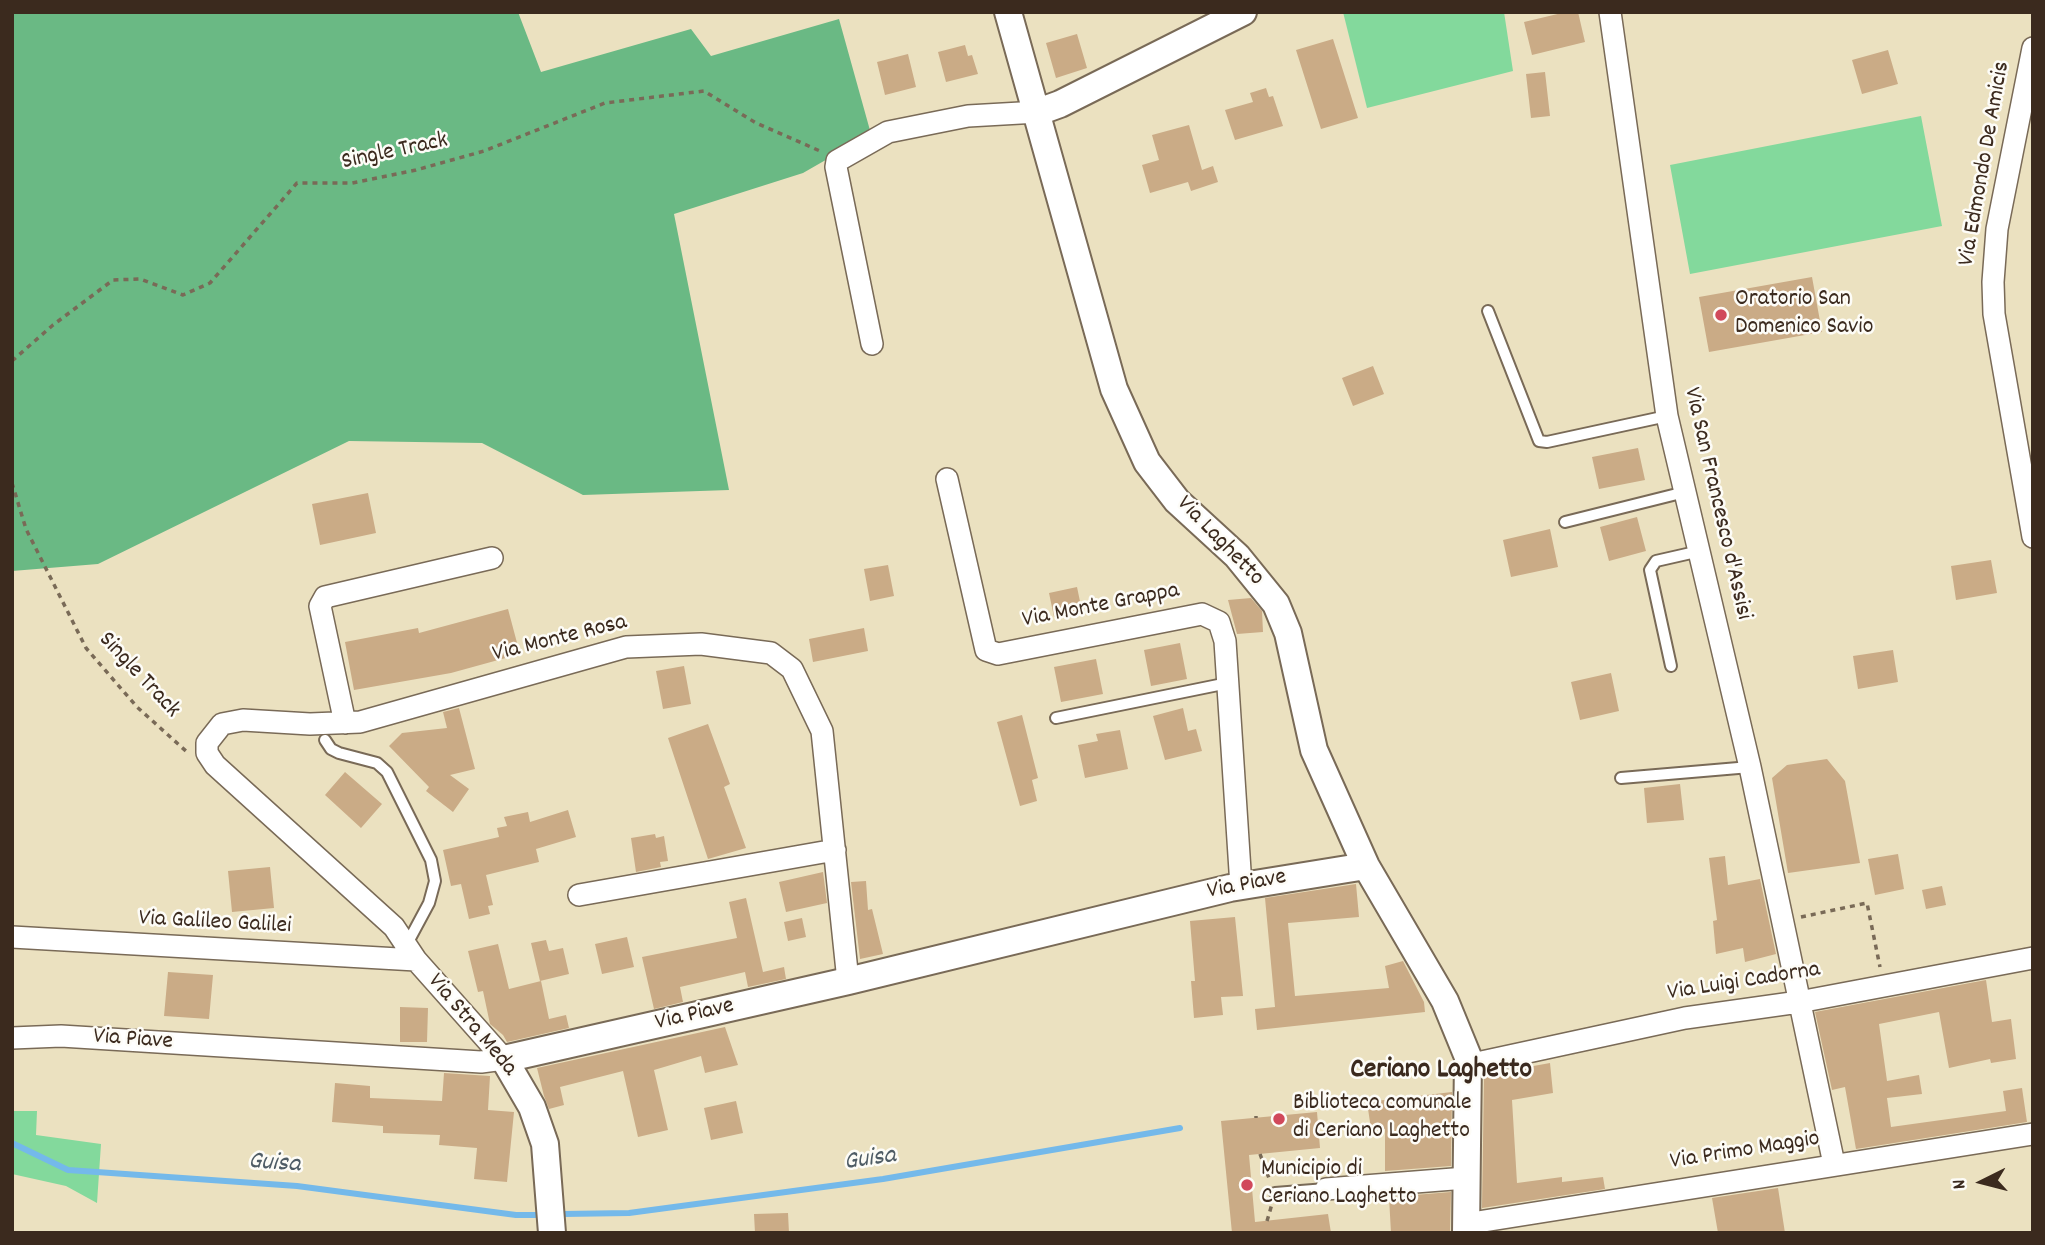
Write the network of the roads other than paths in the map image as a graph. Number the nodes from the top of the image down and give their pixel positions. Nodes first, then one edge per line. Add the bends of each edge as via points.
1 (1008, 12) edge
2 (1243, 12) edge
3 (1610, 12) edge
4 (2033, 48) edge
5 (1038, 112) junction
6 (1488, 311) dead end
7 (872, 344) dead end
8 (1667, 416) junction
9 (947, 479) dead end
10 (2027, 479) edge
11 (1685, 492) junction
12 (1565, 522) dead end
13 (2033, 537) edge
14 (1700, 551) junction
15 (492, 558) dead end
16 (1671, 666) dead end
17 (1228, 683) junction
18 (1056, 718) dead end
19 (345, 723) junction
20 (325, 740) dead end
21 (207, 753) joint
22 (1750, 767) junction
23 (1621, 778) dead end
24 (835, 850) junction
25 (1366, 866) junction
26 (1241, 886) junction
27 (579, 895) dead end
28 (12, 937) edge
29 (412, 952) junction
30 (2033, 958) edge
31 (848, 981) junction
32 (1799, 1002) junction
33 (12, 1038) edge
34 (1468, 1057) junction
35 (504, 1059) junction
36 (2033, 1133) edge
37 (1834, 1164) junction
38 (1466, 1178) junction
39 (1326, 1189) joint
40 (1275, 1194) dead end
41 (1466, 1228) edge
42 (552, 1233) edge

1 - 5 street, Via Laghetto
2 - 5 street
3 - 8 street, Via San Francesco d'Assisi
4 - 10 street, Via Edmondo De Amicis via 1997,229 1993,282 1994,314
5 - 7 street via 968,116 888,132 837,161
5 - 25 street, Via Laghetto via 1114,389 1155,472 1177,501 1237,556 1276,604 1288,633 1308,734
6 - 8 lane via 1539,441
8 - 11 street, Via San Francesco d'Assisi
9 - 17 street, Via Monte Grappa via 986,650 998,654 1202,614 1219,622
10 - 13 street, Via Edmondo De Amicis
11 - 12 lane
11 - 14 street, Via San Francesco d'Assisi
14 - 16 lane via 1656,561 1650,570
14 - 22 street, Via San Francesco d'Assisi
15 - 19 street via 325,597 320,606
17 - 18 lane
17 - 26 street, Via Monte Grappa
19 - 21 street, Via Monte Rosa via 243,720 222,724 207,743
19 - 24 street, Via Monte Rosa via 626,647 701,644 771,653 792,669 822,731
20 - 29 lane via 331,749 377,763 387,772 431,860 435,881
21 - 29 street, Via Stra Meda via 394,927
22 - 23 lane
22 - 32 street, Via San Francesco d'Assisi
24 - 27 street
24 - 31 street, Via Monte Rosa
25 - 26 street, Via Piave
25 - 34 street, Via Laghetto via 1445,1001
26 - 31 street, Via Piave
28 - 29 street, Via Galileo Galilei
29 - 35 street, Via Stra Meda
30 - 32 street, Via Luigi Cadorna
31 - 35 street, Via Piave
32 - 34 street, Via Luigi Cadorna via 1685,1018 1478,1063
32 - 37 street, Via San Francesco d'Assisi
33 - 35 street, Via Piave via 61,1036 481,1062
34 - 38 street
35 - 42 street, Via Stra Meda via 532,1107 545,1144
36 - 37 street, Via Primo Maggio
37 - 41 street, Via Primo Maggio
38 - 39 street
38 - 41 street
39 - 40 lane

